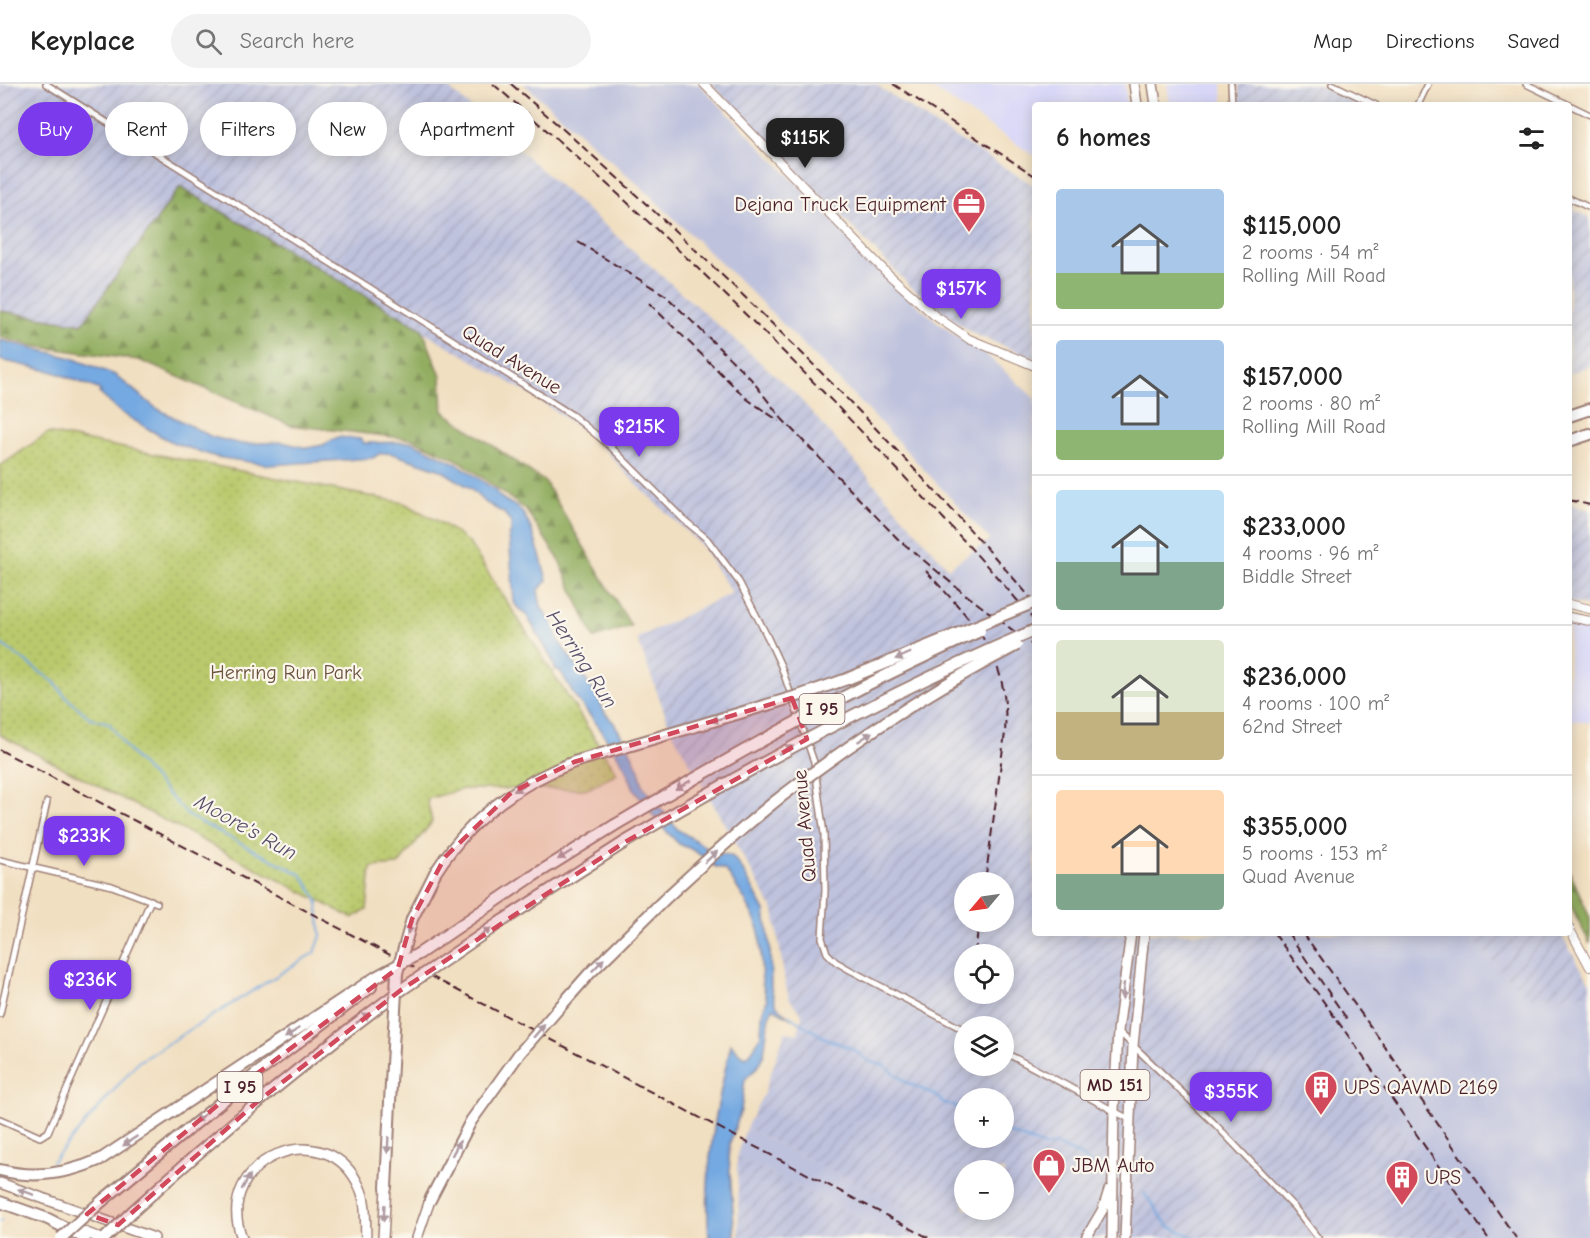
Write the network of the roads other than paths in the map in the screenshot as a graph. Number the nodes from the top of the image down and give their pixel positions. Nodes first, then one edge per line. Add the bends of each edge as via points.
1 (46, 84) edge
2 (704, 84) edge
3 (1134, 84) edge
4 (1153, 84) edge
5 (1231, 84) edge
6 (1332, 84) edge
7 (1428, 84) edge
8 (1526, 84) edge
9 (1137, 102) edge
10 (1156, 102) edge
11 (1232, 102) edge
12 (1370, 102) edge
13 (1419, 102) edge
14 (1563, 102) edge
15 (1572, 106) edge
16 (1590, 115) edge
17 (1572, 199) edge
18 (1590, 208) edge
19 (1032, 365) edge
20 (1590, 409) edge
21 (1572, 415) edge
22 (1590, 434) edge
23 (1572, 440) edge
24 (1572, 605) edge
25 (1032, 606) edge
26 (1032, 606) edge
27 (1590, 609) edge
28 (1572, 618) edge
29 (1590, 621) edge
30 (1032, 631) edge
31 (1032, 637) edge
32 (47, 802) dead end
33 (0, 860) edge
34 (33, 868) junction
35 (1572, 934) edge
36 (1131, 936) edge
37 (1144, 936) edge
38 (1129, 946) junction
39 (1143, 949) junction
40 (1590, 967) edge
41 (378, 978) junction
42 (0, 1014) edge
43 (954, 1025) edge
44 (1118, 1030) junction
45 (1133, 1046) junction
46 (1014, 1057) edge
47 (1114, 1110) junction
48 (0, 1119) edge
49 (1130, 1119) junction
50 (0, 1170) edge
51 (1113, 1173) junction
52 (0, 1183) edge
53 (386, 1188) joint
54 (430, 1200) joint
55 (0, 1202) edge
56 (133, 1211) junction
57 (48, 1219) junction
58 (61, 1238) edge
59 (85, 1238) edge
60 (100, 1238) edge
61 (105, 1238) edge
62 (110, 1238) edge
63 (154, 1238) edge
64 (242, 1238) edge
65 (366, 1238) edge
66 (383, 1238) edge
67 (417, 1238) edge
68 (1086, 1238) edge
69 (1112, 1238) edge
70 (1125, 1238) edge
71 (1318, 1238) edge

1 - 43 street, Quad Avenue via 572,415 707,539 739,582 767,636 814,762 824,834 824,948 843,966
2 - 19 street via 887,273 933,315 969,339
3 - 9 main road
4 - 10 main road
5 - 11 street
6 - 12 street
7 - 13 street
8 - 14 street
15 - 16 street
17 - 18 street
20 - 21 highway
22 - 23 highway
24 - 27 street
25 -> 53 highway, bridge via 801,696 574,762 532,780 474,824 435,873 412,919 397,973
26 -> 41 highway, I 95, bridge via 748,748 615,825
28 - 29 street
56 -> 30 highway, I 95, bridge via 266,1094 401,990 502,921 748,771 850,717
54 -> 31 highway, bridge via 471,1120 519,1054 613,949 668,896 734,836 830,760 928,695
32 - 34 street
33 - 34 street
34 - 42 street
34 - 48 street via 112,886 154,902 48,1132 40,1137
35 - 40 street
36 - 38 main road, MD 151
37 - 39 main road, MD 151
38 - 39 main road
38 -> 44 main road, MD 151
39 - 45 main road, MD 151
41 -> 50 highway via 101,1159 56,1174
41 -> 58 highway, I 95, bridge via 224,1099
44 - 45 street
44 - 47 main road, MD 151
45 - 49 main road, MD 151
45 - 71 street via 1214,1122
46 - 47 street
47 - 49 street
47 - 51 main road, MD 151
49 - 70 main road, MD 151
51 - 68 main road via 1103,1209
51 - 69 main road, MD 151
63 -> 52 main road
53 -> 66 main road
54 - 67 main road
55 - 57 highway
56 - 61 highway, I 95, bridge
56 - 62 highway, bridge
57 - 59 highway
57 - 60 main road
64 -> 65 main road via 236,1214 246,1180 272,1155 296,1149 322,1152 355,1177 364,1203

